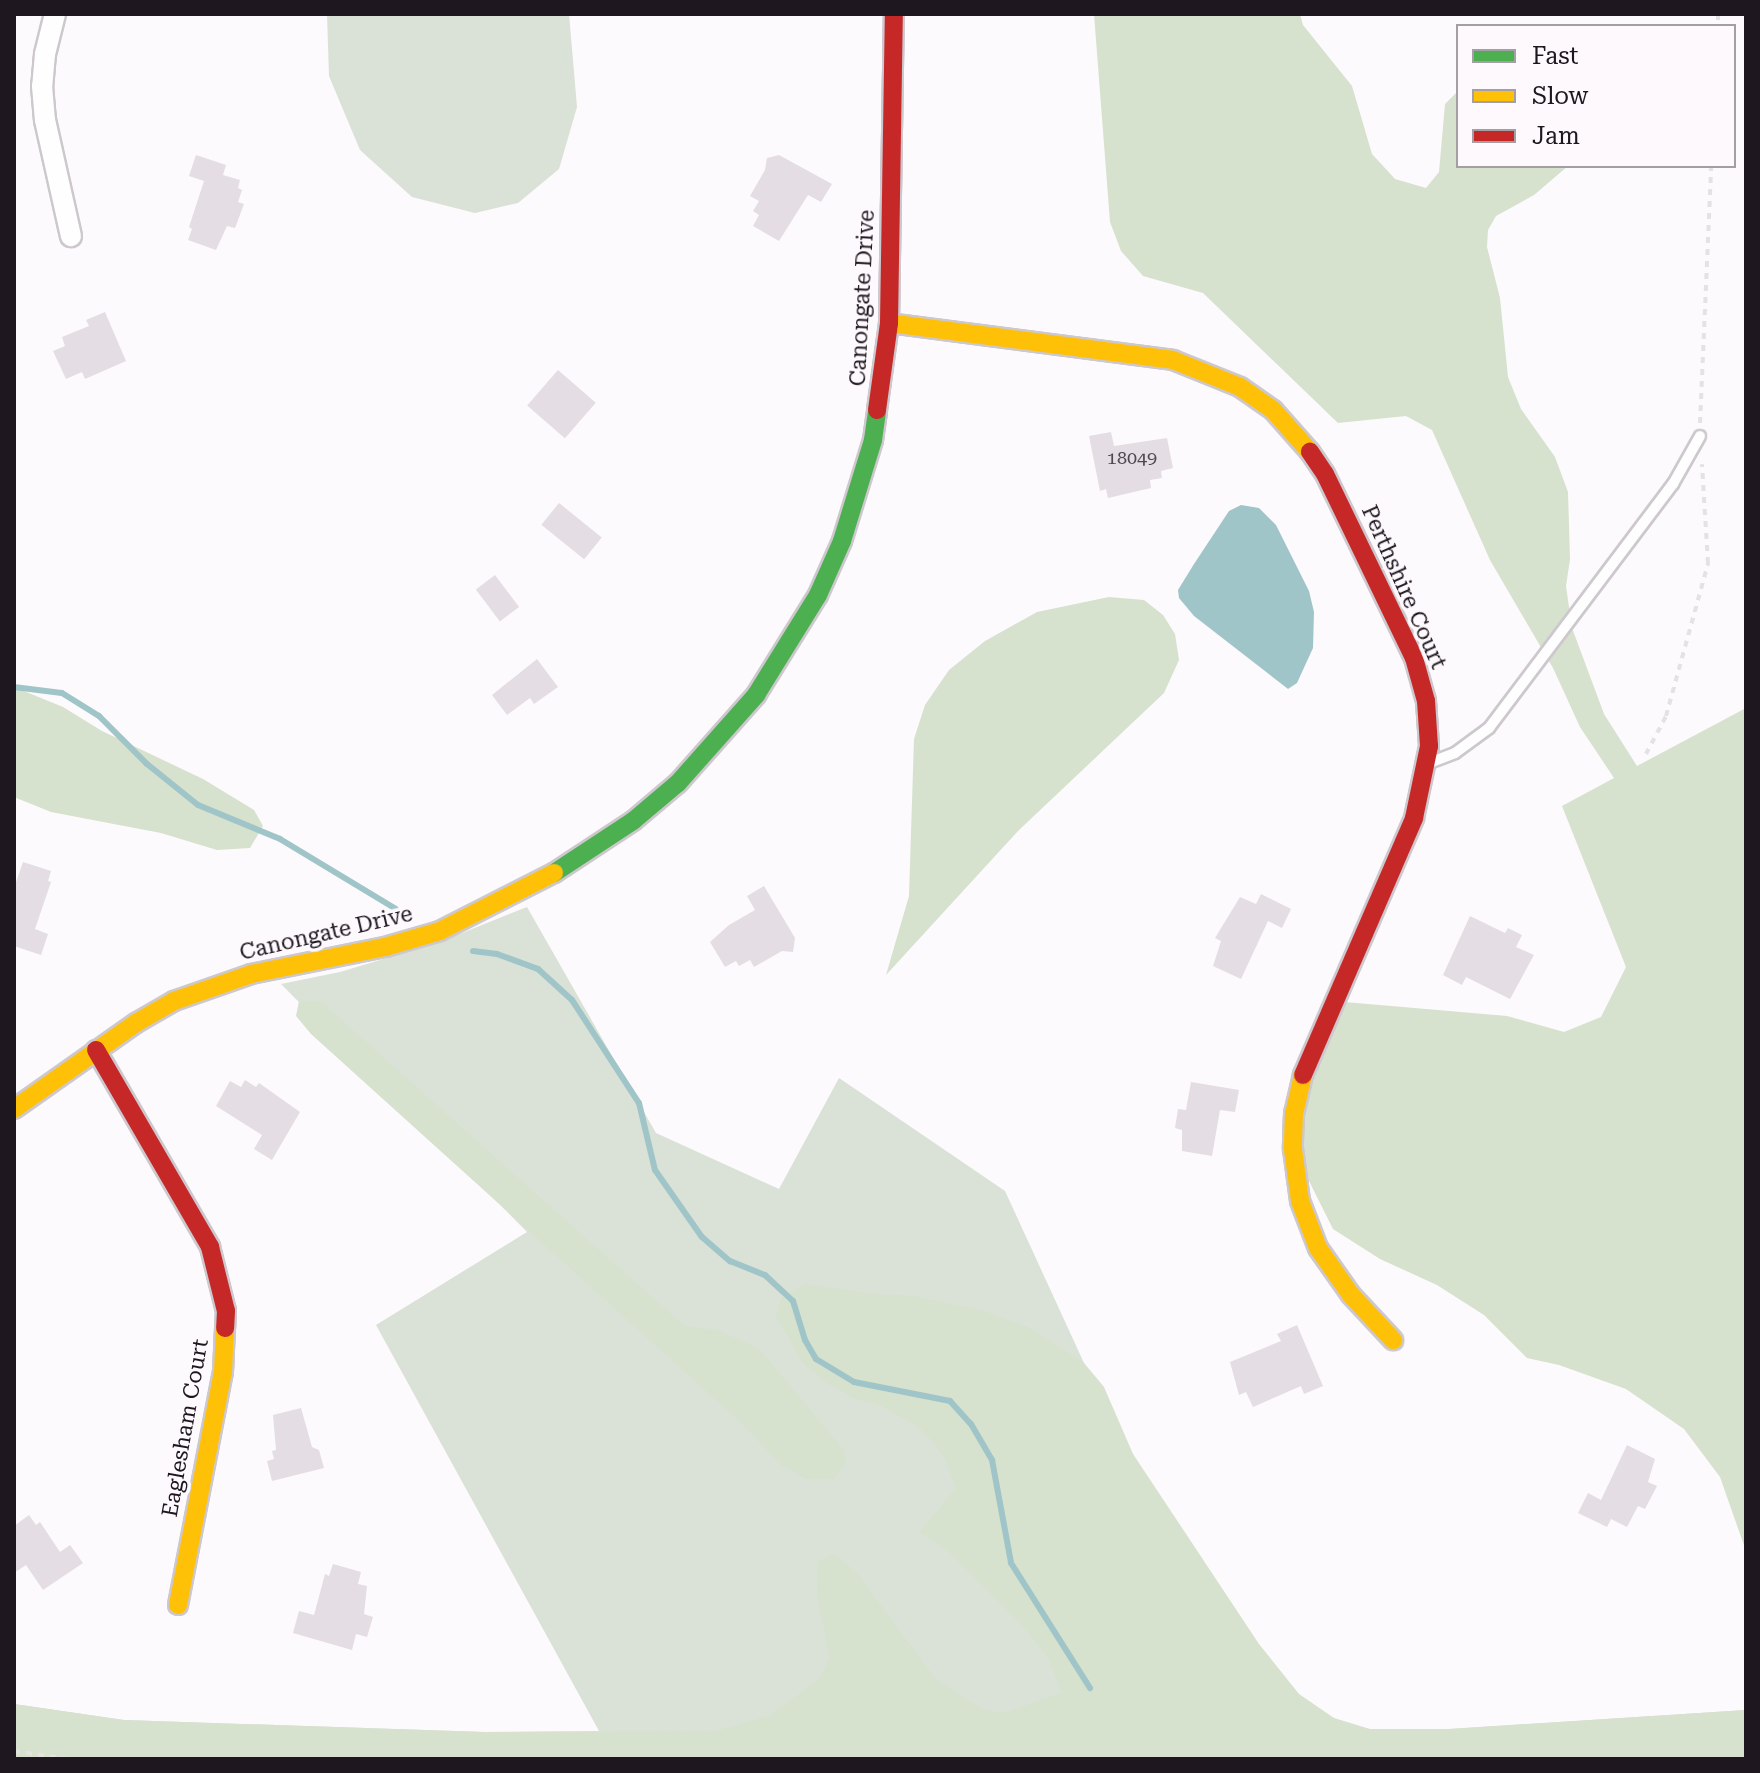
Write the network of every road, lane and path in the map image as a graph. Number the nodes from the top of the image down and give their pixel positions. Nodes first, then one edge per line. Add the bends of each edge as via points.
1 (55, 14) edge
2 (894, 14) edge
3 (1711, 168) edge
4 (71, 236) dead end
5 (889, 323) junction
6 (1700, 436) junction
7 (1646, 754) dead end
8 (1428, 764) junction
9 (96, 1050) junction
10 (14, 1109) edge
11 (1393, 1340) dead end
12 (178, 1605) dead end
13 (14, 1751) edge
14 (68, 1759) edge

1 - 4 street via 42,86
2 - 5 street, Canongate Drive
3 - 6 path
5 - 8 street, Perthshire Court via 1173,360 1221,377 1273,410 1325,474 1410,648 1426,701
5 - 9 street, Canongate Drive via 873,440 842,541 818,595 756,695 678,783 585,856 469,918 385,947 213,985 149,1015
6 - 7 path via 1708,563 1666,716
6 - 8 lane via 1673,484 1489,728 1455,753
8 - 11 street, Perthshire Court via 1414,818 1311,1052 1294,1113 1296,1184 1318,1248 1351,1295
9 - 10 street, Canongate Drive
9 - 12 street, Eaglesham Court via 210,1247 226,1311 223,1372
13 - 14 path

